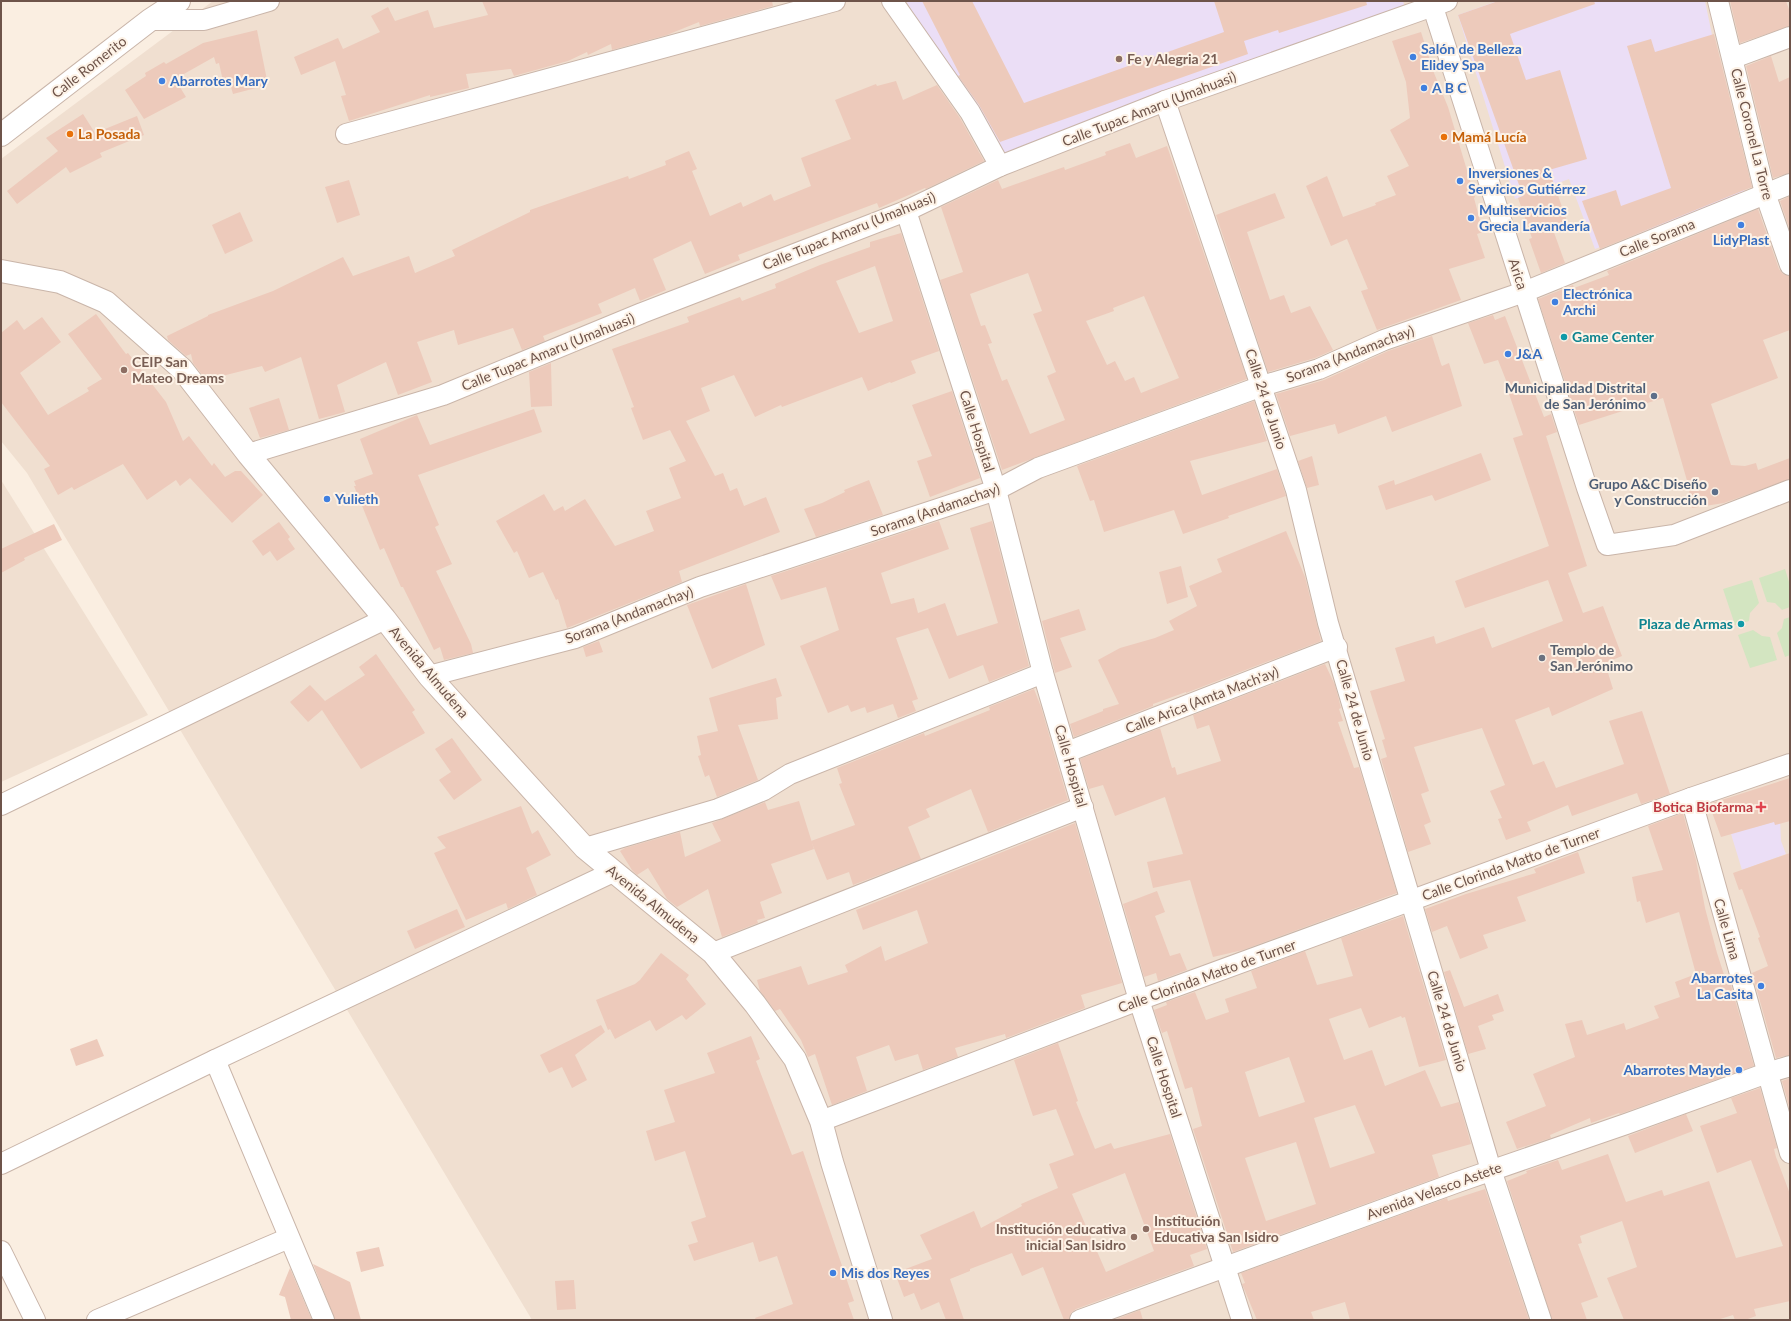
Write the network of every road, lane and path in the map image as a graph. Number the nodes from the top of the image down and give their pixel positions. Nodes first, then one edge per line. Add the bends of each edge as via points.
1 (179, 1) edge
2 (269, 1) edge
3 (835, 1) edge
4 (892, 1) edge
5 (1718, 1) edge
6 (1437, 3) edge
7 (150, 20) junction
8 (1790, 37) edge
9 (1733, 58) junction
10 (1165, 101) junction
11 (346, 134) dead end
12 (1, 135) edge
13 (1000, 166) junction
14 (1790, 184) edge
15 (1765, 193) junction
16 (906, 211) junction
17 (1790, 265) edge
18 (1, 271) edge
19 (1524, 292) junction
20 (1262, 386) junction
21 (248, 454) junction
22 (996, 490) junction
23 (1790, 490) edge
24 (385, 618) junction
25 (1336, 647) junction
26 (1043, 673) junction
27 (429, 676) junction
28 (1067, 752) junction
29 (1790, 764) edge
30 (1691, 798) junction
31 (1, 805) edge
32 (1083, 808) junction
33 (585, 848) junction
34 (613, 872) junction
35 (1411, 901) junction
36 (713, 953) junction
37 (1139, 1000) junction
38 (215, 1060) junction
39 (1790, 1066) edge
40 (1767, 1073) junction
41 (821, 1121) junction
42 (1790, 1153) edge
43 (1, 1164) edge
44 (1492, 1170) junction
45 (289, 1238) junction
46 (1, 1251) edge
47 (1226, 1267) junction
48 (35, 1320) edge
49 (97, 1320) edge
50 (324, 1320) edge
51 (881, 1320) edge
52 (1080, 1320) edge
53 (1242, 1320) edge
54 (1541, 1320) edge

1 - 7 street, Calle Romerito
2 - 7 street via 204,20
3 - 11 street
4 - 13 street via 970,112
5 - 9 street, Calle Coronel La Torre
6 - 10 street, Calle Tupac Amaru (Umahuasi)
6 - 19 street, Arica
7 - 12 street, Calle Romerito
8 - 9 street
9 - 15 street, Calle Coronel La Torre
10 - 13 street, Calle Tupac Amaru (Umahuasi)
10 - 20 street, Calle 24 de Junio
13 - 16 street, Calle Tupac Amaru (Umahuasi)
14 - 15 street, Calle Sorama
15 - 17 street, Calle Coronel La Torre
15 - 19 street, Calle Sorama
16 - 21 street, Calle Tupac Amaru (Umahuasi) via 642,313 443,395
16 - 22 street, Calle Hospital
18 - 21 street, Avenida Almudena via 60,282 106,302 182,369
19 - 20 street, Sorama (Andamachay) via 1384,340 1319,369
19 - 23 street, Arica via 1607,545 1674,535
20 - 22 street, Sorama (Andamachay) via 1038,468
20 - 25 street, Calle 24 de Junio via 1296,490
21 - 24 street, Avenida Almudena
22 - 26 street, Calle Hospital
22 - 27 street, Sorama (Andamachay) via 700,587 575,638
24 - 27 street, Avenida Almudena
24 - 31 street
25 - 28 street, Calle Arica (Amta Mach'ay)
25 - 35 street, Calle 24 de Junio
26 - 28 street, Calle Hospital
26 - 33 street via 790,774 764,790 718,809
27 - 33 street, Avenida Almudena
28 - 32 street, Calle Hospital
29 - 30 street, Calle Clorinda Matto de Turner
30 - 35 street, Calle Clorinda Matto de Turner
30 - 40 street, Calle Lima
32 - 36 street
32 - 37 street, Calle Hospital
33 - 34 street, Avenida Almudena
34 - 36 street, Avenida Almudena
34 - 38 street
35 - 37 street, Calle Clorinda Matto de Turner
35 - 44 street, Calle 24 de Junio
36 - 41 street, Avenida Almudena via 795,1058
37 - 41 street, Calle Clorinda Matto de Turner
37 - 47 street, Calle Hospital
38 - 43 street
38 - 45 street
39 - 40 street, Avenida Velasco Astete
40 - 42 street, Calle Lima
40 - 44 street, Avenida Velasco Astete
41 - 51 street
44 - 47 street, Avenida Velasco Astete
44 - 54 street, Calle 24 de Junio
45 - 49 street
45 - 50 street
46 - 48 street
47 - 52 street, Avenida Velasco Astete
47 - 53 street, Calle Hospital

